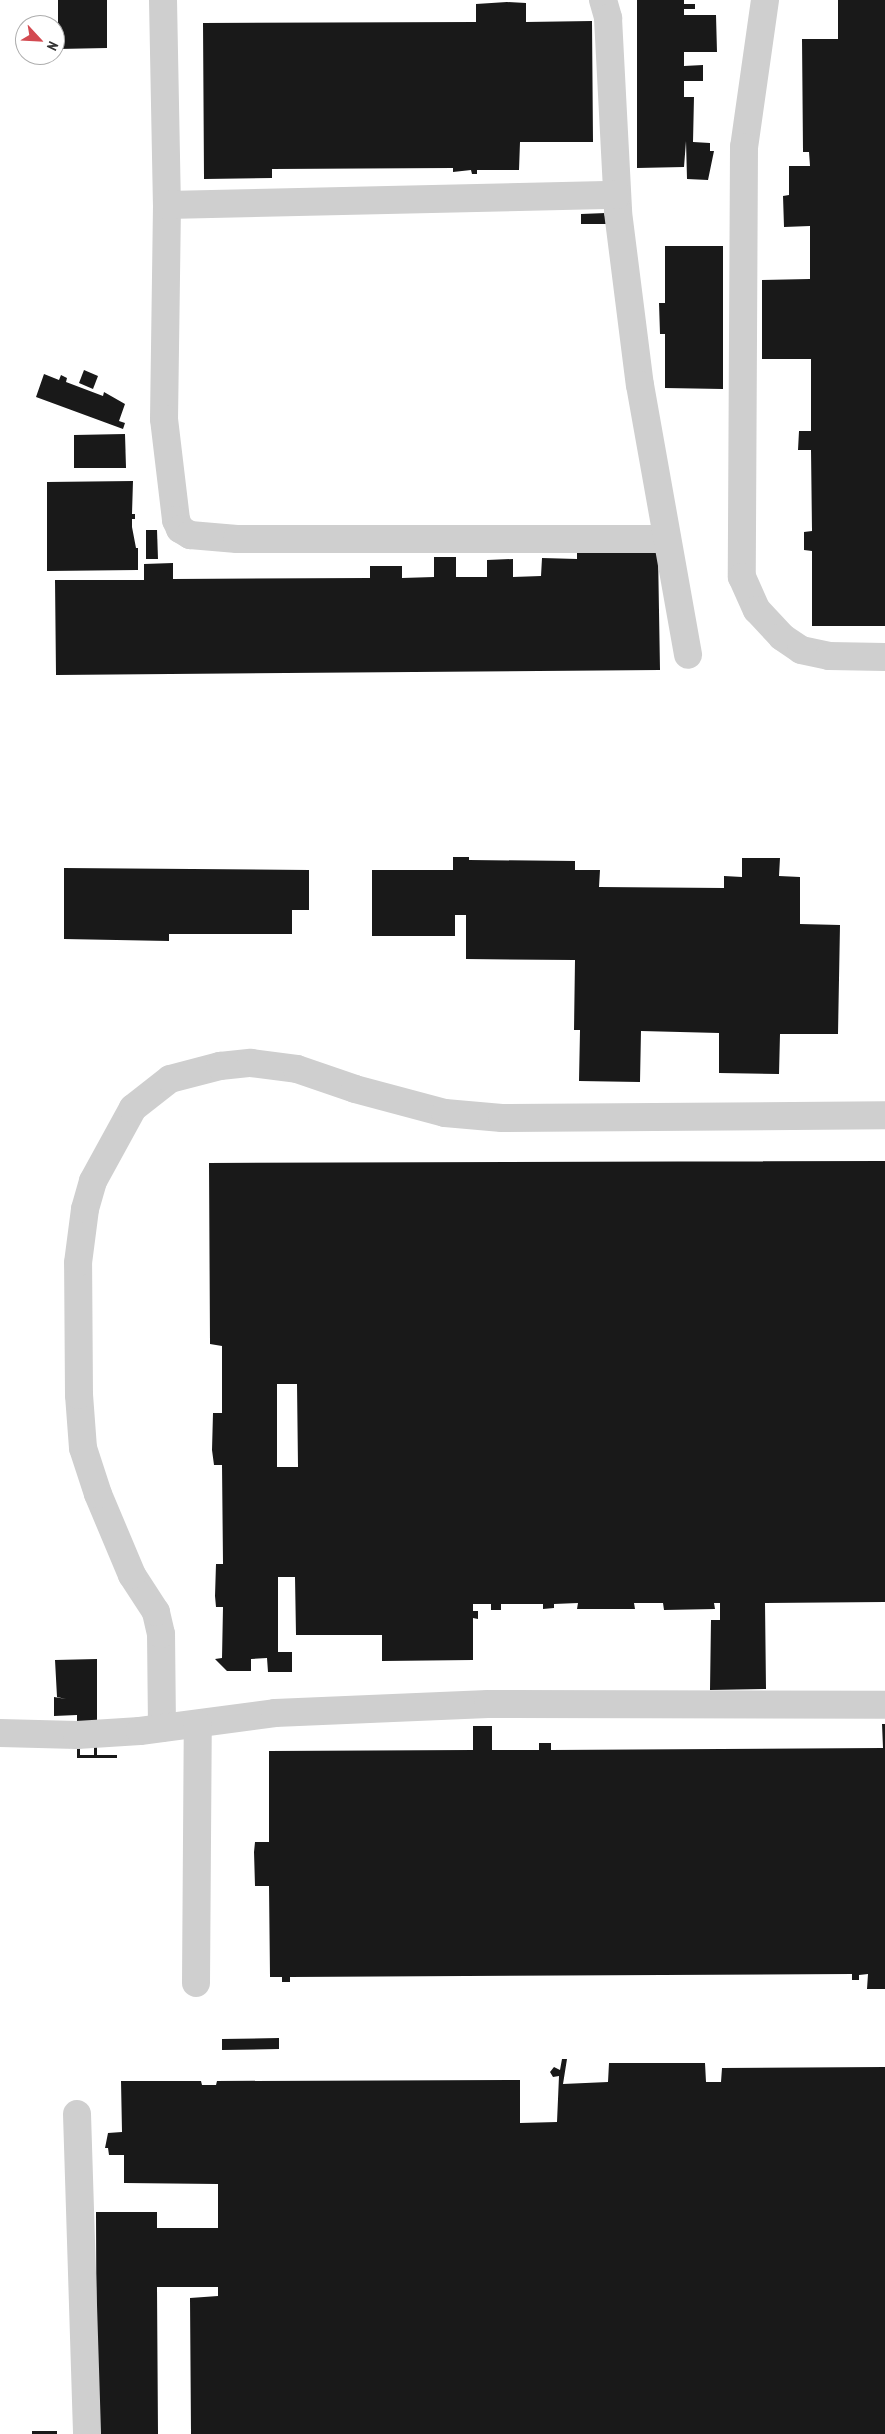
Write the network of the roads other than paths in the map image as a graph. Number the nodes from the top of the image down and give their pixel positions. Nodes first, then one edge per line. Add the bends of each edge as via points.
1 (163, 0) edge
2 (603, 0) edge
3 (765, 0) edge
4 (617, 195) junction
5 (167, 205) junction
6 (667, 539) junction
7 (688, 655) dead end
8 (885, 657) edge
9 (885, 1115) edge
10 (885, 1704) edge
11 (198, 1724) junction
12 (162, 1728) junction
13 (0, 1733) edge
14 (196, 1983) dead end
15 (76, 2114) dead end
16 (87, 2434) edge

1 - 5 lane
2 - 4 lane via 608,18
3 - 8 lane via 744,147 742,577 757,610 782,637 801,650 829,656
4 - 5 lane
4 - 6 lane via 640,385
5 - 6 lane via 164,418 176,520 180,530 190,536 237,539
6 - 7 lane
9 - 12 lane via 502,1118 444,1113 355,1089 297,1069 251,1063 220,1066 170,1079 133,1108 93,1181 85,1209 78,1263 79,1395 83,1448 98,1494 132,1575 156,1612 161,1634
10 - 11 lane via 488,1704 275,1714
11 - 12 lane
11 - 14 lane
12 - 13 lane via 77,1735
15 - 16 lane

